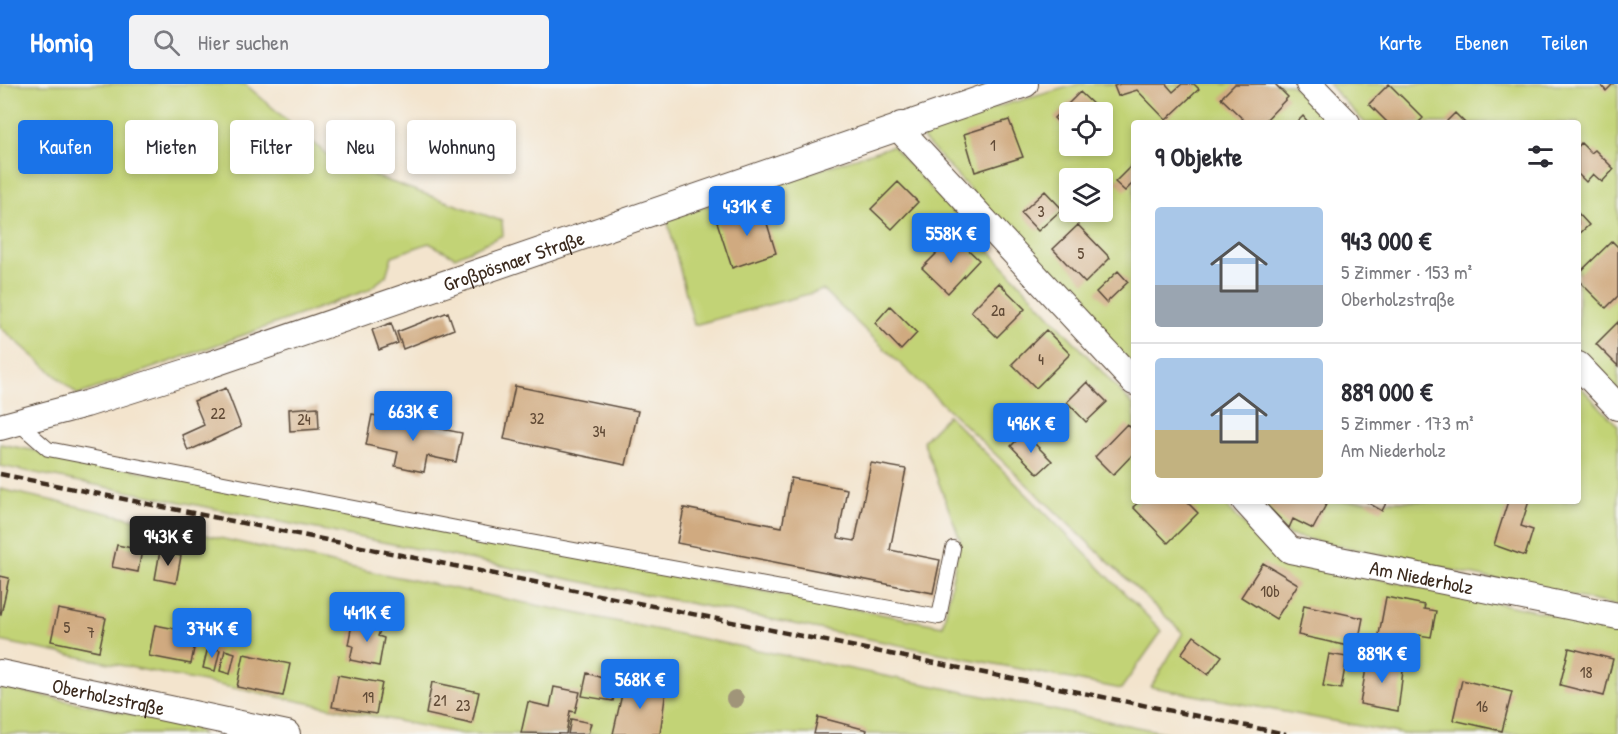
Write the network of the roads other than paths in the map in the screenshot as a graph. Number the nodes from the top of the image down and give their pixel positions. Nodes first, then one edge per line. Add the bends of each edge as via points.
1 (1025, 84) edge
2 (1310, 84) edge
3 (1344, 120) edge
4 (901, 125) junction
5 (1581, 368) edge
6 (1131, 379) edge
7 (1618, 407) edge
8 (9, 424) edge
9 (1248, 504) edge
10 (953, 548) dead end
11 (1618, 616) edge
12 (0, 673) edge
13 (221, 727) edge
14 (287, 734) edge

1 - 4 street, Großpösnaer Straße
2 - 3 street
4 - 6 street via 905,135
4 - 8 street, Großpösnaer Straße via 208,365
5 - 7 street
8 - 10 lane via 48,449 498,537 939,617
9 - 11 street, Am Niederholz via 1290,550
12 - 13 street, Oberholzstraße
13 - 14 street, Oberholzstraße

